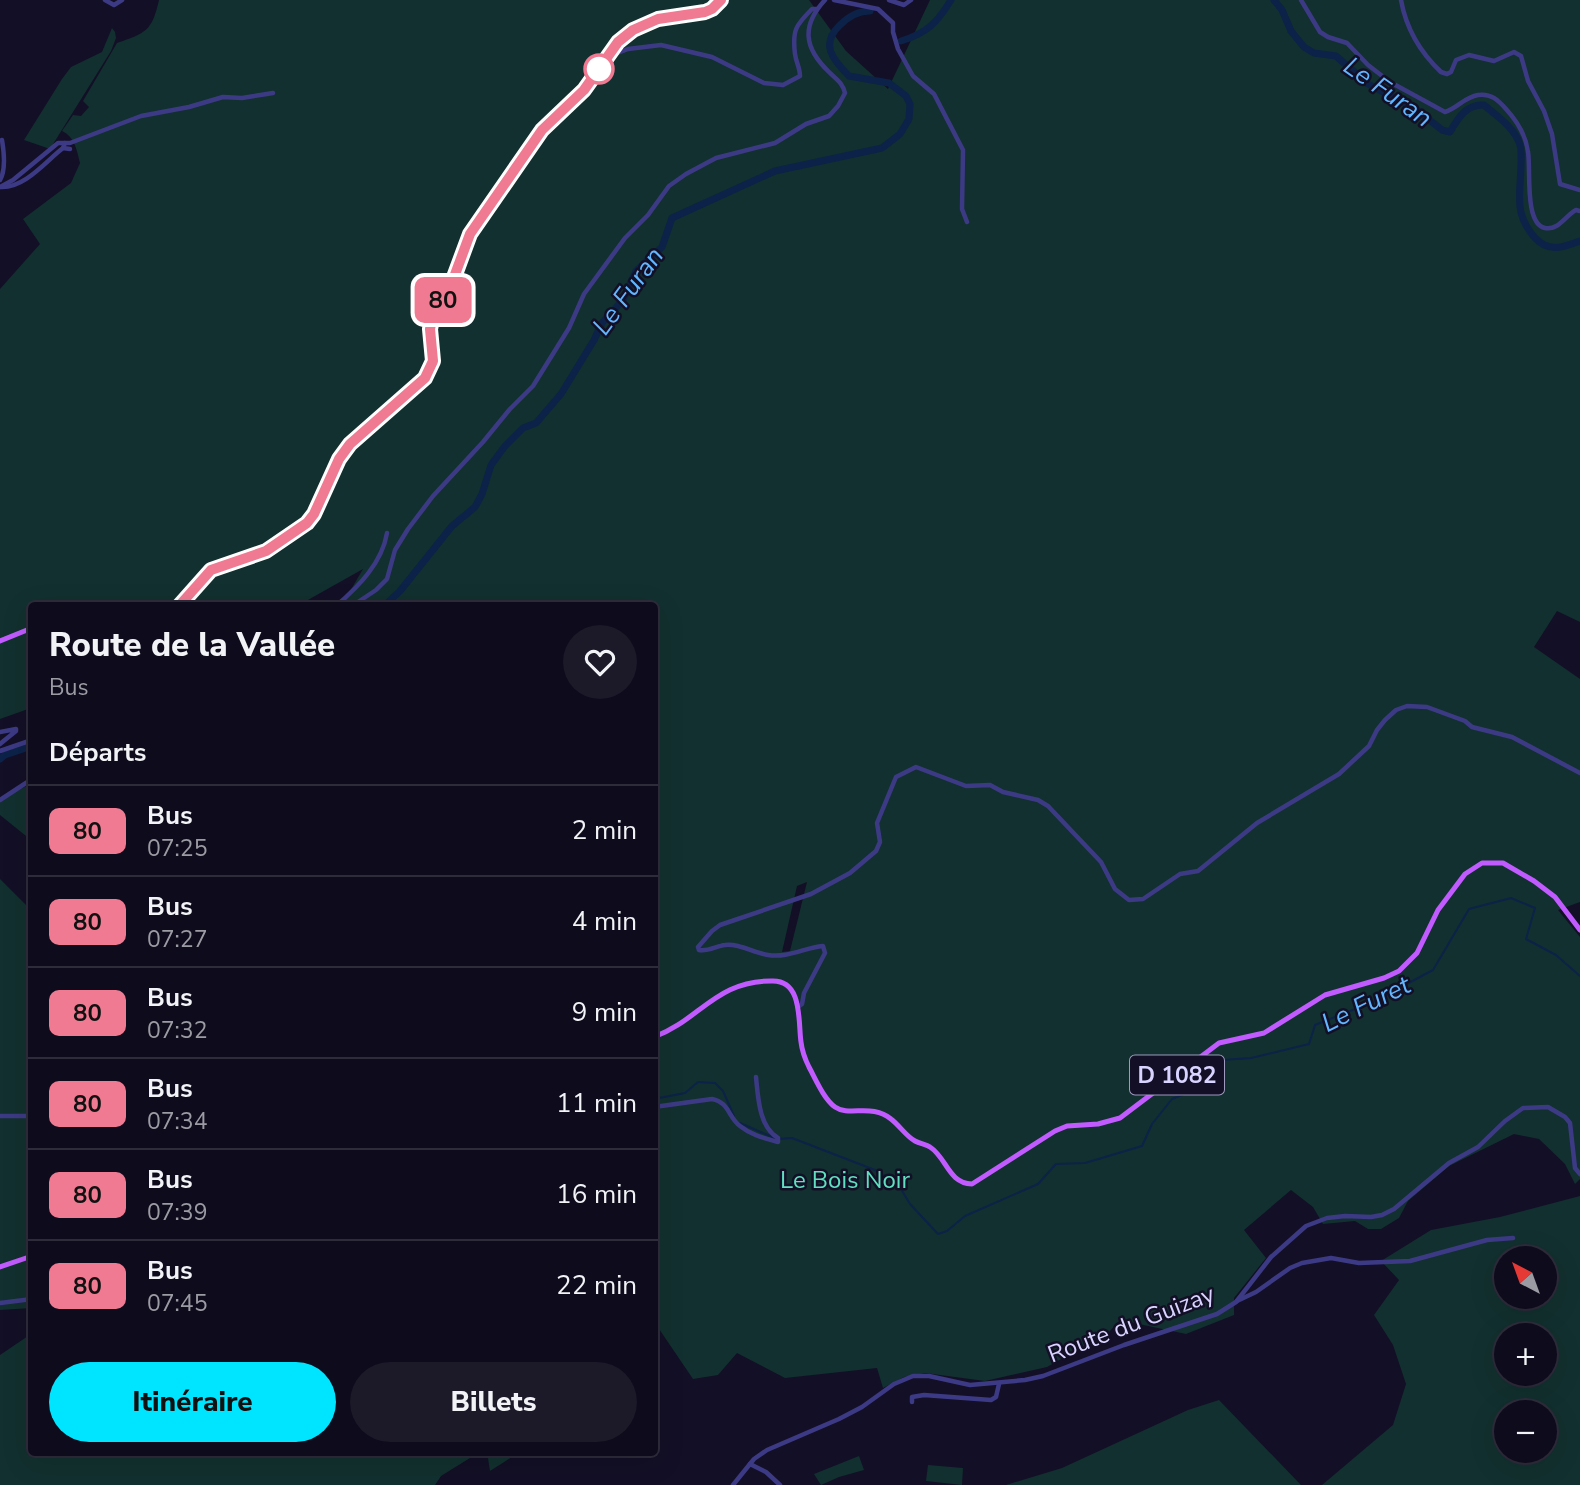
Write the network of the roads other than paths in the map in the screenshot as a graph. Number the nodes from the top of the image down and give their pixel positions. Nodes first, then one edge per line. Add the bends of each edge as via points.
1 (105, 0) edge
2 (122, 0) edge
3 (721, 0) edge
4 (889, 0) edge
5 (911, 0) edge
6 (1301, 0) edge
7 (1401, 0) edge
8 (828, 1) edge
9 (818, 9) junction
10 (607, 57) junction
11 (273, 93) dead end
12 (2, 140) dead end
13 (64, 145) junction
14 (70, 149) dead end
15 (0, 180) edge
16 (0, 187) edge
17 (1580, 190) edge
18 (1580, 211) edge
19 (967, 222) dead end
20 (387, 533) dead end
21 (183, 602) edge
22 (340, 602) edge
23 (358, 602) edge
24 (28, 630) edge
25 (0, 641) edge
26 (0, 732) edge
27 (28, 741) edge
28 (0, 744) edge
29 (0, 751) edge
30 (1580, 773) edge
31 (28, 782) edge
32 (0, 800) edge
33 (1580, 930) edge
34 (798, 1007) junction
35 (658, 1035) edge
36 (756, 1077) dead end
37 (658, 1107) edge
38 (0, 1116) edge
39 (28, 1116) edge
40 (1580, 1174) edge
41 (1513, 1238) dead end
42 (28, 1257) edge
43 (0, 1267) edge
44 (28, 1300) edge
45 (1236, 1302) junction
46 (0, 1303) edge
47 (999, 1384) junction
48 (912, 1402) dead end
49 (750, 1464) junction
50 (733, 1485) edge
51 (780, 1485) edge

1 - 2 street via 114,5
3 - 10 main road via 705,12 648,23 625,36
4 - 5 street via 904,5
6 - 18 street via 1320,32 1347,43 1390,82 1445,112 1477,96 1498,100 1522,132 1528,150 1532,215 1546,229
7 - 17 street via 1405,22 1441,72 1451,72 1456,60 1469,55 1494,61 1514,52 1521,57 1552,134 1560,184
8 - 9 street
8 - 19 street via 878,9 892,23 898,49 912,76 934,94 963,150 962,209
9 - 10 street via 799,20 795,56 800,76 782,85 764,83 712,57 661,44
9 - 23 street via 807,39 817,60 843,85 845,93 838,106 829,117 806,124 782,140 716,158 669,186 584,294 533,386 433,496 396,550 384,584
10 - 21 main road via 584,90 542,130 470,234 450,288 433,315 433,361 425,378 350,444 307,523 266,551 211,570
11 - 13 street via 223,97 141,116
12 - 15 street
13 - 14 street
13 - 16 street via 58,143
20 - 22 street via 369,573
24 - 25 main road
26 - 28 street via 16,729
27 - 29 street
30 - 34 street via 1512,737 1472,727 1427,707 1406,706 1385,720 1369,746 1339,774 1257,823 1198,871 1180,874 1143,899 1129,900 1115,889 1101,862 1048,806 990,785 966,786 916,767 897,777 877,822 880,842 876,851 850,873 811,894 720,925 698,947 703,951 733,945 778,956 823,946 825,953
31 - 32 street
33 - 34 main road, D 1082 via 1555,897 1534,881 1503,863 1482,863 1465,874 1438,909 1417,953 1399,971 1325,995 1264,1033 1219,1044 1120,1118 1055,1131 972,1184 956,1179 933,1150 886,1116 834,1106 806,1061
34 - 35 main road, D 1082 via 795,996 777,981 737,986
36 - 37 street via 765,1125 778,1140 741,1127 725,1105 712,1098
38 - 39 street
40 - 45 street, Route du Guizay via 1565,1117 1548,1107 1523,1108 1394,1209 1371,1217 1327,1218 1306,1226 1271,1257
41 - 45 street via 1485,1240 1410,1261 1360,1264 1331,1258 1303,1263
42 - 43 main road
44 - 46 street
45 - 47 street, Route du Guizay via 1204,1320 1043,1376
47 - 48 street via 991,1400 924,1395 912,1396
47 - 49 street, Route du Guizay via 970,1385 914,1376 852,1413 767,1450
49 - 50 street, Route du Guizay
49 - 51 street

